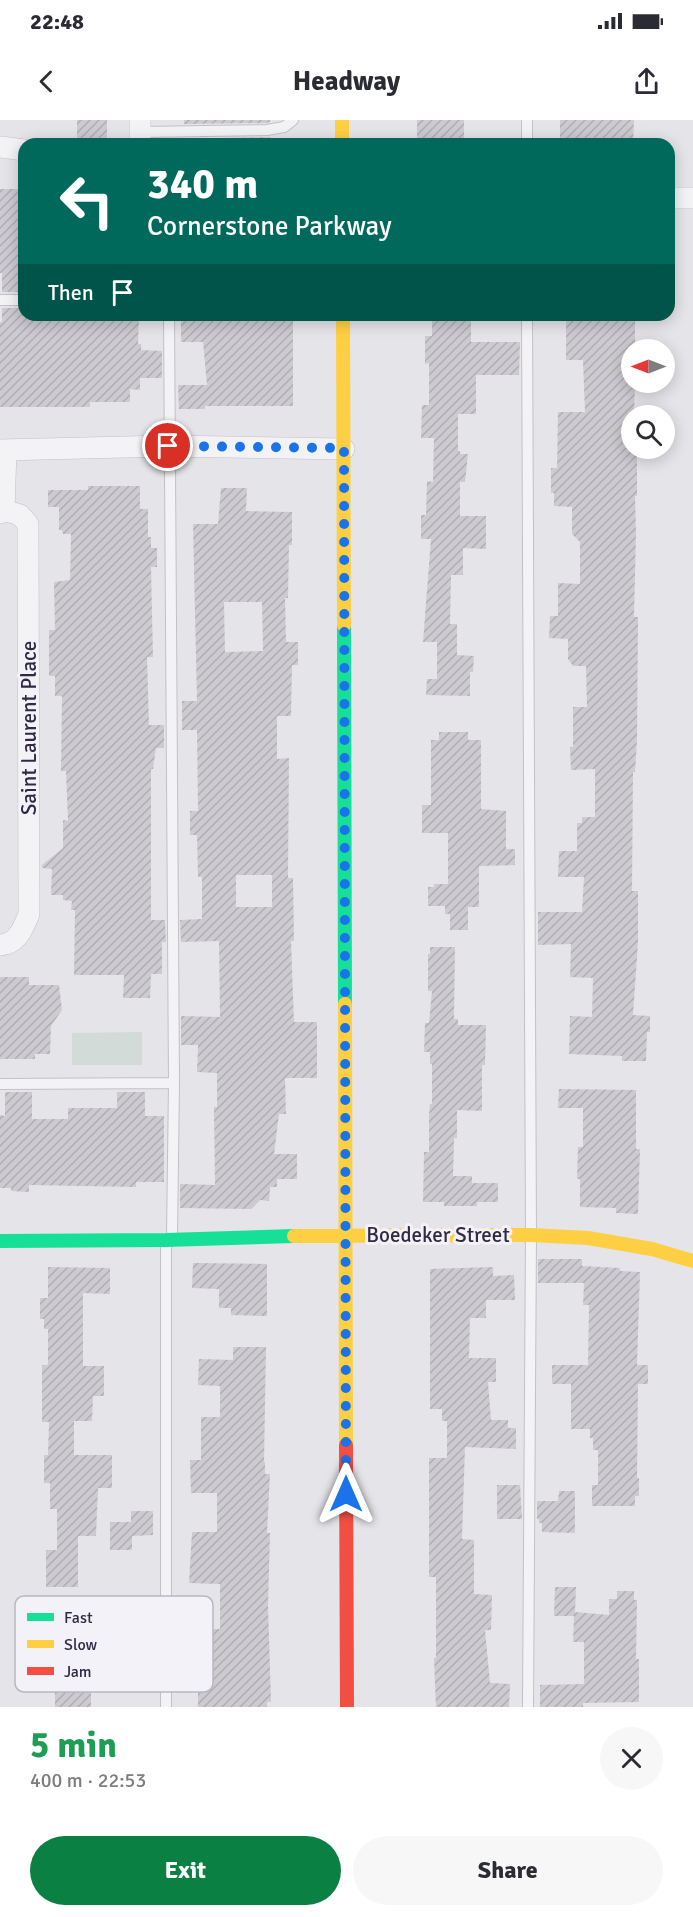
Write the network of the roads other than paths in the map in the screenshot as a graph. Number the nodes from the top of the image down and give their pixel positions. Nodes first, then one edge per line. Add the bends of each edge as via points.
1 (293, 120) edge
2 (342, 120) edge
3 (527, 120) edge
4 (140, 132) edge
5 (342, 138) edge
6 (527, 138) edge
7 (0, 147) edge
8 (18, 149) edge
9 (675, 198) edge
10 (693, 198) edge
11 (0, 300) edge
12 (18, 300) edge
13 (169, 321) edge
14 (343, 321) edge
15 (527, 321) edge
16 (168, 446) junction
17 (344, 448) junction
18 (3, 450) edge
19 (2, 512) edge
20 (0, 945) edge
21 (174, 1083) junction
22 (0, 1084) edge
23 (345, 1235) junction
24 (531, 1235) junction
25 (169, 1240) junction
26 (0, 1241) edge
27 (693, 1261) edge
28 (167, 1596) edge
29 (166, 1692) edge
30 (166, 1707) edge
31 (348, 1707) edge
32 (528, 1707) edge

1 - 4 lane via 284,127 267,130
2 - 5 street
3 - 6 lane
7 - 8 street
9 - 10 street
11 - 12 lane
13 - 16 lane
14 - 17 street
15 - 24 lane
16 - 17 street
16 - 18 street
16 - 21 lane
17 - 23 street
18 - 19 street, Saint Laurent Place
19 - 20 street, Saint Laurent Place via 20,515 28,524 29,914 20,936
21 - 22 lane
21 - 25 lane
23 - 24 street, Boedeker Street
23 - 25 street, Boedeker Street
23 - 31 street
24 - 27 street, Boedeker Street via 588,1238
24 - 32 lane
25 - 26 street, Boedeker Street
25 - 28 lane
29 - 30 lane

